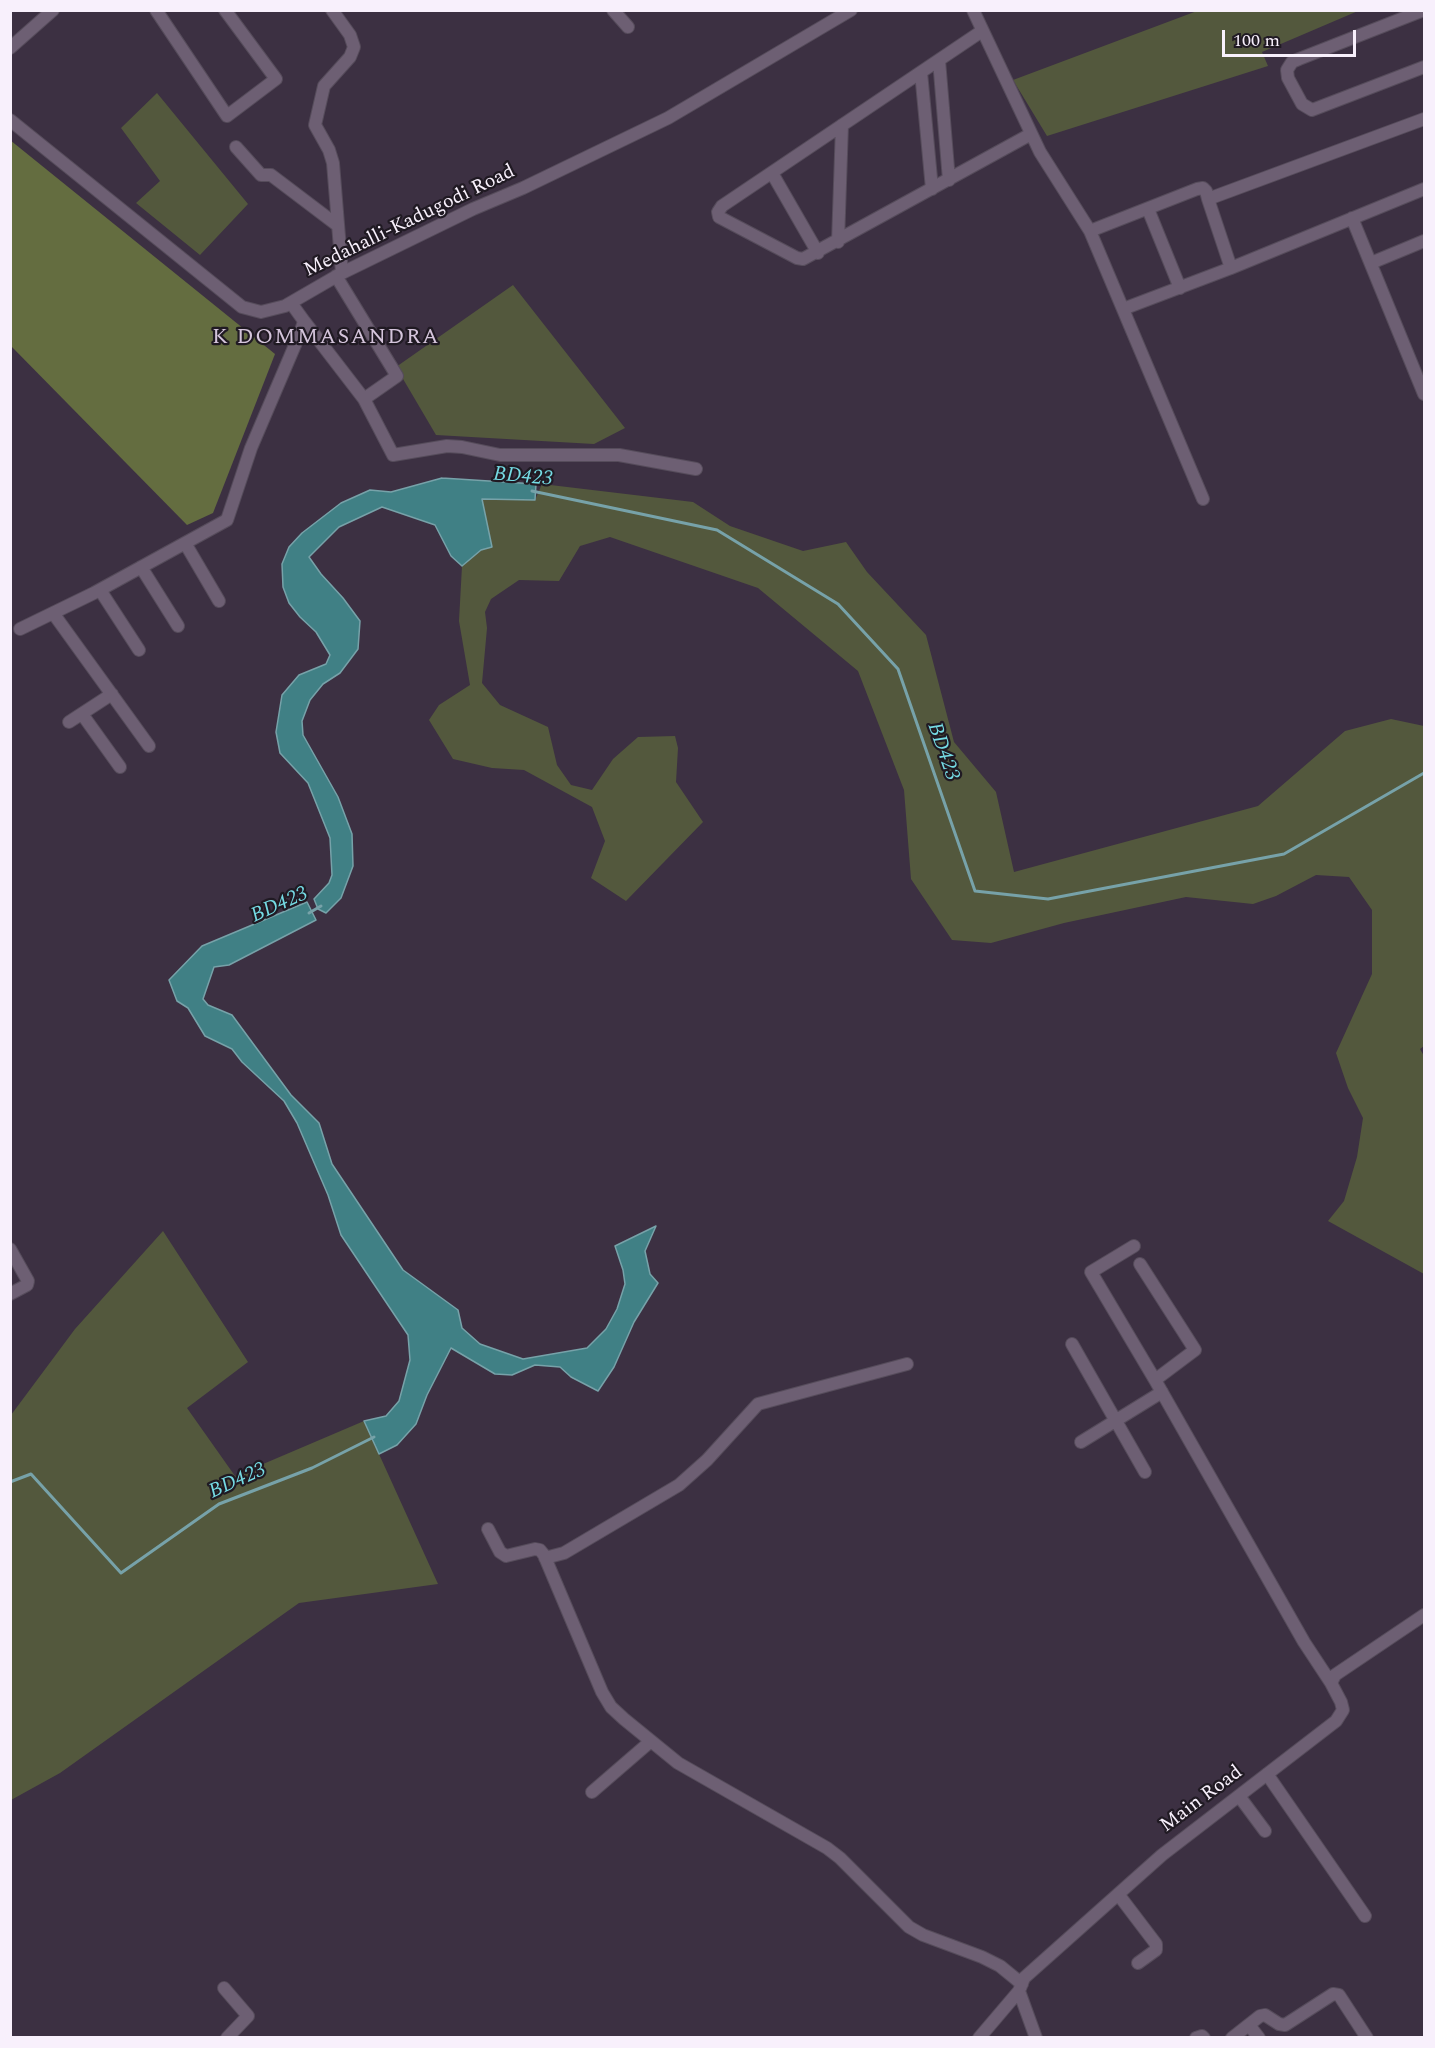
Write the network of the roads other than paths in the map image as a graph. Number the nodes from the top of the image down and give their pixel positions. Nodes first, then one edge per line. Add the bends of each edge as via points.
1 (52, 10) edge
2 (225, 10) edge
3 (332, 10) edge
4 (613, 10) edge
5 (852, 10) edge
6 (973, 10) edge
7 (1424, 10) edge
8 (157, 11) edge
9 (628, 27) dead end
10 (982, 31) junction
11 (10, 48) edge
12 (939, 60) junction
13 (1425, 67) edge
14 (921, 72) junction
15 (1425, 119) edge
16 (10, 120) edge
17 (842, 125) junction
18 (1031, 134) junction
19 (236, 147) dead end
20 (772, 173) junction
21 (949, 180) junction
22 (932, 189) junction
23 (1425, 189) edge
24 (1208, 198) junction
25 (1148, 209) junction
26 (1352, 218) junction
27 (337, 225) junction
28 (1090, 231) junction
29 (838, 242) junction
30 (1424, 243) edge
31 (818, 253) junction
32 (1371, 263) junction
33 (1231, 267) junction
34 (339, 275) junction
35 (1180, 288) junction
36 (291, 303) junction
37 (1123, 309) junction
38 (304, 321) junction
39 (1425, 394) edge
40 (364, 399) junction
41 (696, 469) dead end
42 (1203, 500) dead end
43 (185, 543) junction
44 (141, 567) junction
45 (100, 590) junction
46 (219, 601) dead end
47 (53, 613) junction
48 (178, 626) dead end
49 (20, 629) dead end
50 (139, 650) dead end
51 (112, 694) junction
52 (82, 714) junction
53 (69, 722) dead end
54 (149, 746) dead end
55 (120, 767) dead end
56 (1134, 1246) dead end
57 (10, 1249) edge
58 (1140, 1263) dead end
59 (10, 1294) edge
60 (1072, 1344) dead end
61 (907, 1364) dead end
62 (1155, 1380) junction
63 (1162, 1392) junction
64 (1116, 1421) junction
65 (1081, 1442) dead end
66 (1145, 1472) dead end
67 (488, 1529) dead end
68 (545, 1558) junction
69 (1425, 1615) edge
70 (1331, 1683) junction
71 (651, 1741) junction
72 (1267, 1774) junction
73 (592, 1792) dead end
74 (1239, 1796) junction
75 (1265, 1831) dead end
76 (1118, 1894) junction
77 (1365, 1916) dead end
78 (1138, 1963) dead end
79 (1020, 1987) junction
80 (224, 1988) dead end
81 (1249, 2025) junction
82 (226, 2037) edge
83 (980, 2037) edge
84 (1036, 2037) edge
85 (1196, 2037) edge
86 (1204, 2037) edge
87 (1232, 2037) edge
88 (1259, 2037) edge
89 (1367, 2037) edge

1 - 11 street
2 - 8 street via 276,79 226,116
3 - 27 street via 350,34 354,47 324,86 315,125 333,163
4 - 9 street
5 - 34 street, Medahalli-Kadugodi Road via 668,118
6 - 10 street
7 - 13 street via 1292,62 1287,70 1302,104 1312,110
10 - 12 street
10 - 18 street
12 - 14 street
12 - 21 street
14 - 17 street
14 - 22 street
15 - 24 street
16 - 36 street, Medahalli-Kadugodi Road via 242,307 261,312
17 - 20 street
17 - 29 street
18 - 21 street
18 - 28 street
19 - 27 street via 261,175 271,175
20 - 31 street
20 - 31 street via 722,206 719,217 797,258
21 - 22 street
22 - 29 street
23 - 26 street
24 - 25 street via 1203,188 1197,189
24 - 33 street
25 - 28 street
25 - 35 street
26 - 32 street
26 - 33 street
27 - 34 street
28 - 37 street
29 - 31 street
30 - 32 street
32 - 39 street
33 - 35 street
34 - 36 street, Medahalli-Kadugodi Road
34 - 40 street via 397,376
35 - 37 street
36 - 38 street
37 - 42 street
38 - 40 street
38 - 43 street via 251,448 227,520
40 - 41 street via 393,455 447,446 500,455 619,455
43 - 44 street
43 - 46 street
44 - 45 street
44 - 48 street
45 - 47 street
45 - 50 street
47 - 49 street
47 - 51 street
51 - 52 street
51 - 54 street
52 - 53 street
52 - 55 street
56 - 62 street via 1090,1272
57 - 59 street via 28,1281
58 - 62 street via 1195,1350
60 - 64 street
61 - 68 street via 758,1404 679,1485 564,1552
62 - 63 street
63 - 64 street
63 - 70 street
64 - 65 street
64 - 66 street
67 - 68 street via 506,1556 535,1549
68 - 71 street via 602,1692 618,1713
69 - 70 street via 1335,1674
70 - 72 street, Main Road via 1341,1702 1341,1715
71 - 73 street
71 - 79 street via 678,1763 840,1858 909,1927 1000,1966
72 - 74 street, Main Road
72 - 77 street
74 - 75 street
74 - 76 street, Main Road
76 - 78 street via 1156,1944 1156,1950
76 - 79 street, Main Road via 1024,1978
79 - 83 street, Main Road
79 - 84 street
80 - 82 street via 248,2016
81 - 87 street
81 - 88 street
81 - 89 street via 1265,2015 1285,2025 1336,1994
85 - 86 street

